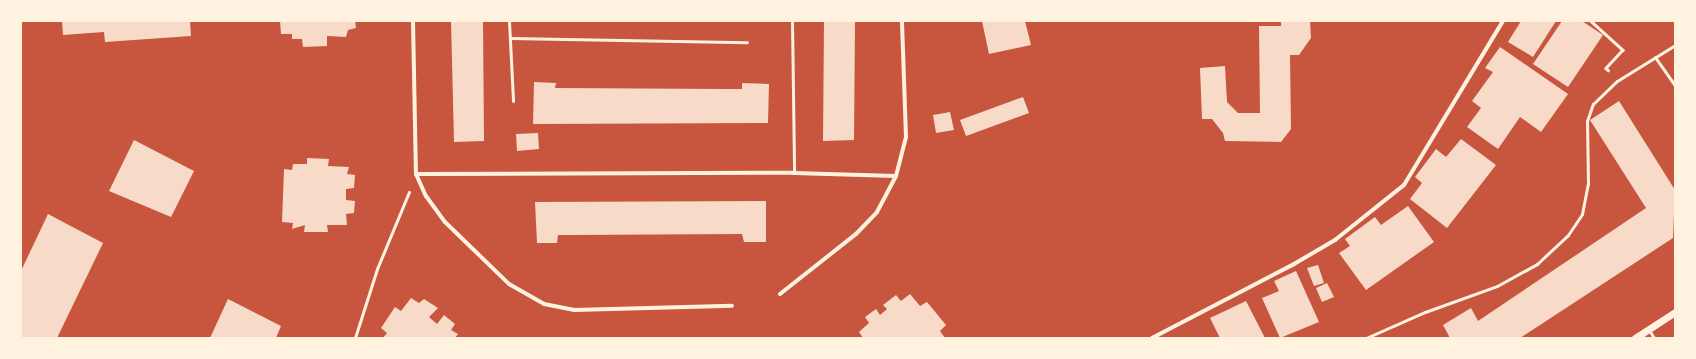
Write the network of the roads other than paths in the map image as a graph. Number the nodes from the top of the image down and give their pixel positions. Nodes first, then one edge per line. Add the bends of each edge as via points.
1 (413, 21) edge
2 (509, 21) edge
3 (792, 21) edge
4 (902, 21) edge
5 (1502, 21) edge
6 (510, 38) junction
7 (748, 42) dead end
8 (1675, 45) edge
9 (1655, 57) junction
10 (1675, 86) edge
11 (513, 101) dead end
12 (794, 172) junction
13 (416, 174) junction
14 (896, 176) junction
15 (780, 294) dead end
16 (732, 306) dead end
17 (1675, 312) edge
18 (1650, 330) junction
19 (1152, 338) edge
20 (1366, 338) edge
21 (1635, 338) edge
22 (1654, 338) edge

1 - 13 street
2 - 6 lane
3 - 12 lane
4 - 14 street via 906,137
5 - 19 street via 1404,185 1335,240
6 - 7 lane
6 - 11 lane
8 - 9 lane
9 - 10 lane
9 - 20 lane via 1618,81 1593,104 1587,121 1588,184 1582,214 1568,235 1537,264 1497,286 1425,312
12 - 13 street
12 - 14 street
13 - 16 street via 426,196 445,222 509,284 544,304 574,310
14 - 15 street via 877,212 856,234
17 - 18 street
18 - 21 street
18 - 22 lane

